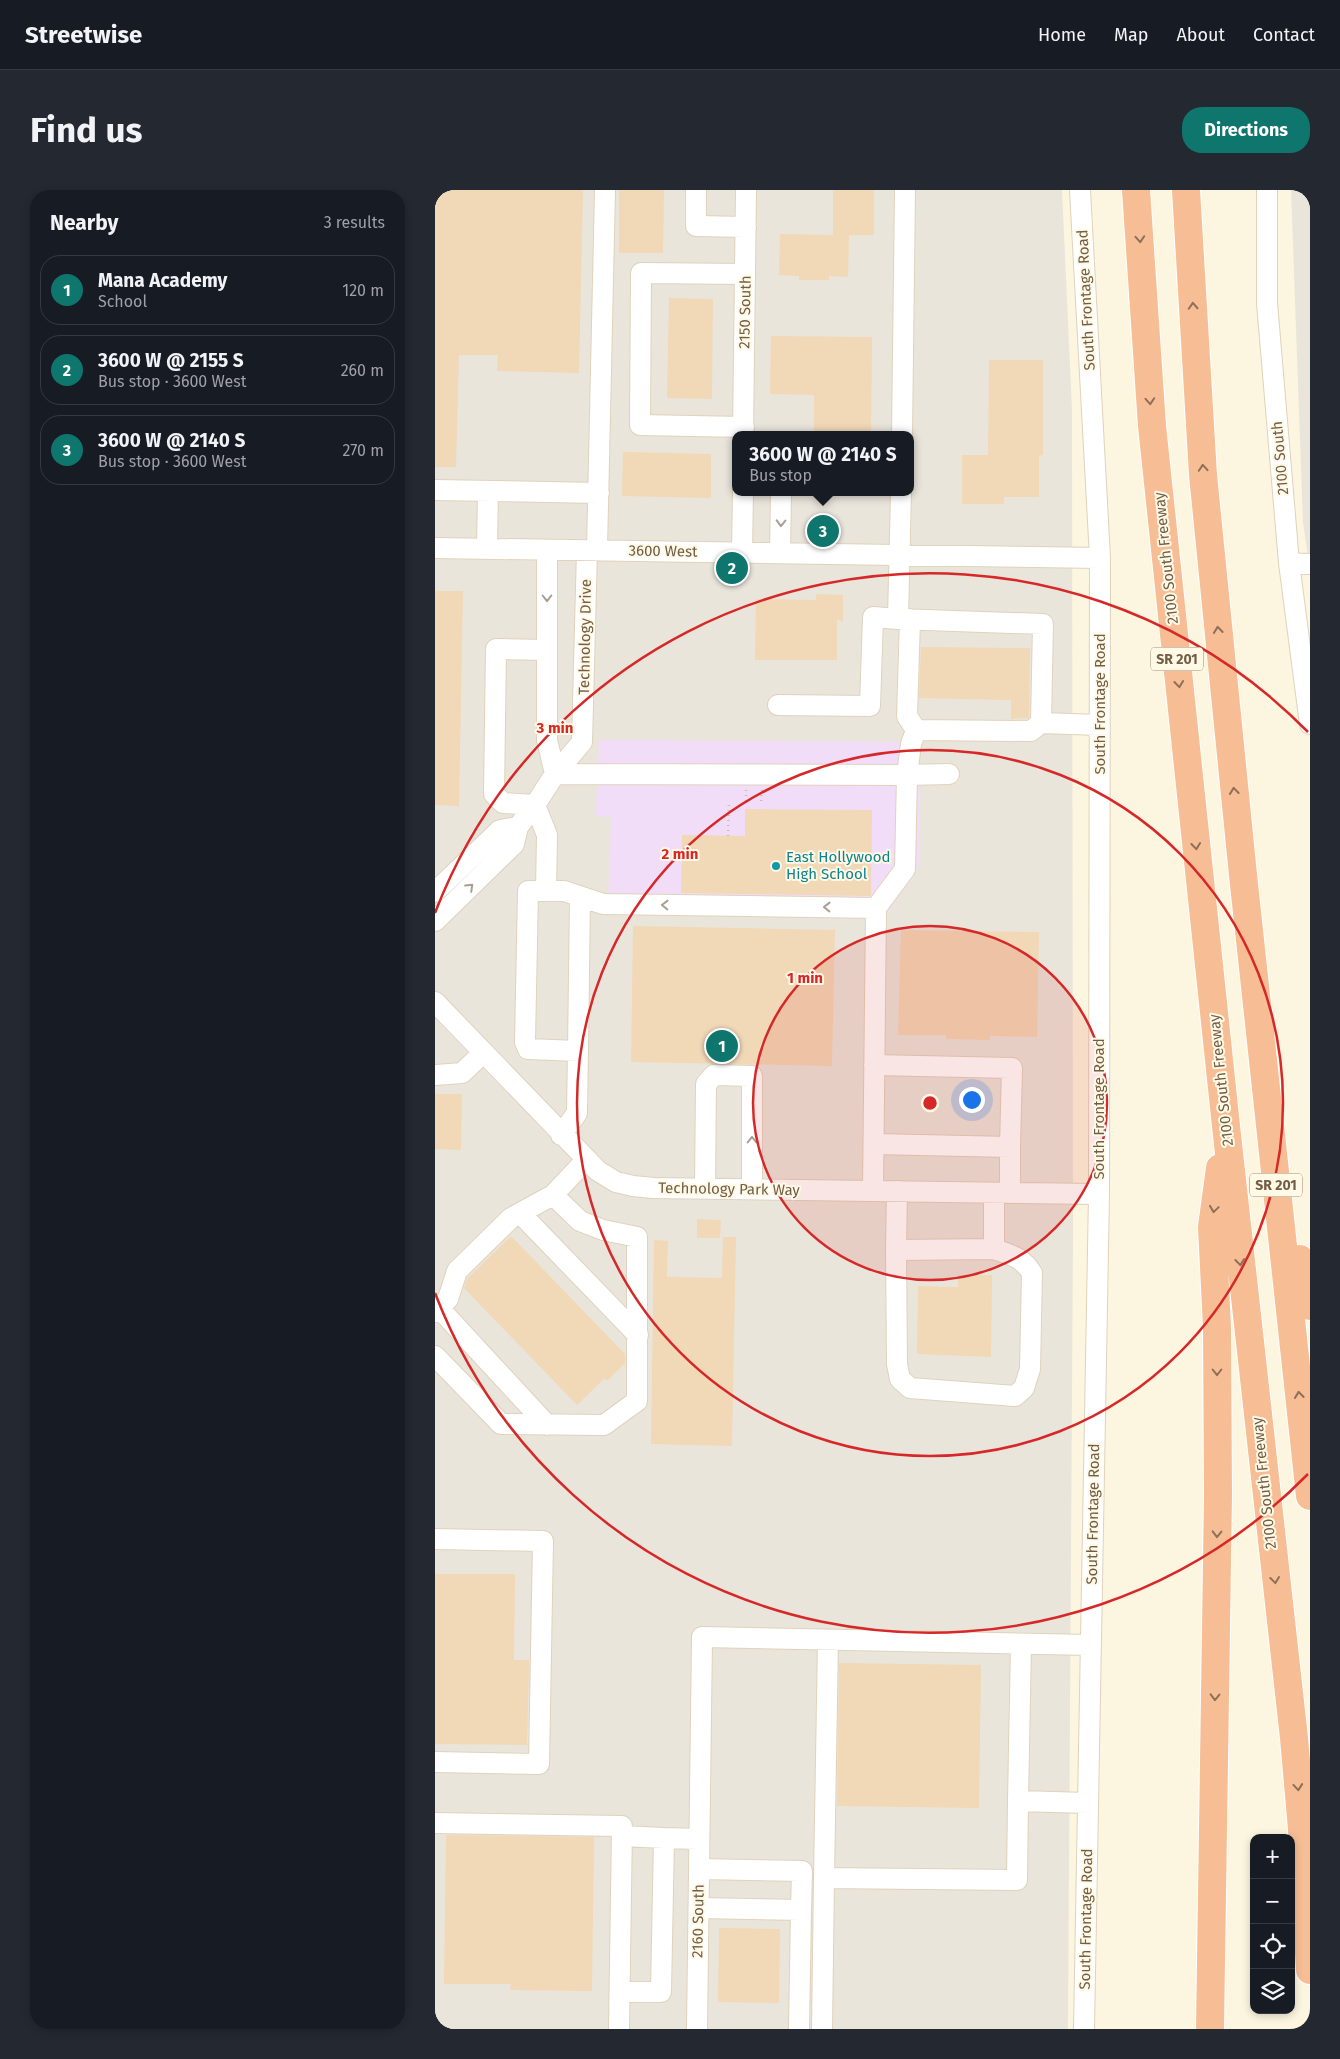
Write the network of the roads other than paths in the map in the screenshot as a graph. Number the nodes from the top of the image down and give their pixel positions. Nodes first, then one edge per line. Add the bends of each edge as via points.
1 (605, 190) edge
2 (696, 190) edge
3 (746, 190) edge
4 (905, 190) edge
5 (1080, 190) edge
6 (1136, 190) edge
7 (1186, 190) edge
8 (1267, 190) edge
9 (745, 226) junction
10 (745, 274) junction
11 (744, 431) edge
12 (902, 431) edge
13 (732, 432) edge
14 (435, 490) edge
15 (488, 491) junction
16 (599, 493) junction
17 (743, 496) edge
18 (781, 496) edge
19 (901, 496) edge
20 (435, 548) edge
21 (487, 549) junction
22 (547, 550) junction
23 (592, 550) junction
24 (742, 552) junction
25 (780, 553) junction
26 (899, 555) junction
27 (1100, 558) junction
28 (1289, 564) junction
29 (1310, 564) edge
30 (904, 619) junction
31 (547, 650) junction
32 (778, 706) dead end
33 (1041, 724) junction
34 (1310, 724) edge
35 (1100, 725) junction
36 (916, 730) junction
37 (555, 774) junction
38 (949, 774) dead end
39 (907, 775) junction
40 (535, 805) junction
41 (518, 827) junction
42 (1243, 875) junction
43 (546, 891) junction
44 (435, 892) edge
45 (580, 896) junction
46 (876, 908) junction
47 (435, 921) edge
48 (435, 1002) edge
49 (578, 1051) junction
50 (483, 1053) junction
51 (874, 1066) junction
52 (435, 1075) edge
53 (1226, 1126) junction
54 (561, 1135) junction
55 (874, 1144) junction
56 (1011, 1147) junction
57 (586, 1160) junction
58 (705, 1188) junction
59 (751, 1189) junction
60 (873, 1191) junction
61 (897, 1191) junction
62 (1002, 1193) junction
63 (1099, 1194) junction
64 (553, 1195) junction
65 (520, 1213) junction
66 (993, 1249) junction
67 (896, 1250) junction
68 (1310, 1306) edge
69 (437, 1310) edge
70 (638, 1335) junction
71 (435, 1356) edge
72 (547, 1425) junction
73 (1310, 1496) edge
74 (435, 1539) edge
75 (827, 1640) junction
76 (1021, 1644) junction
77 (1091, 1645) junction
78 (435, 1762) edge
79 (1018, 1801) junction
80 (1088, 1803) junction
81 (435, 1823) edge
82 (622, 1836) junction
83 (664, 1838) junction
84 (699, 1839) junction
85 (699, 1869) junction
86 (824, 1878) junction
87 (699, 1908) junction
88 (801, 1910) junction
89 (1310, 1970) edge
90 (620, 1992) junction
91 (619, 2029) edge
92 (697, 2029) edge
93 (799, 2029) edge
94 (822, 2029) edge
95 (1084, 2029) edge
96 (1210, 2029) edge

1 - 16 street, Technology Drive
2 - 9 street via 696,226
3 - 9 street, 2150 South
4 - 12 street
5 - 27 street, South Frontage Road
6 -> 53 highway, 2100 South Freeway / SR 201 via 1152,426
42 -> 7 highway, SR 201 via 1203,475
8 - 28 street, 2100 South via 1267,303
9 - 10 street, 2150 South
10 - 11 street, 2150 South
10 - 13 street via 641,273 640,425
14 - 15 street
15 - 16 street
15 - 21 street
16 - 23 street, Technology Drive
17 - 24 street
18 -> 25 street
19 - 26 street
20 - 21 street, 3600 West
21 - 22 street, 3600 West
22 - 23 street, 3600 West
22 -> 31 street
23 - 24 street, 3600 West
23 - 37 street, Technology Drive via 582,742
24 - 25 street, 3600 West
25 - 26 street, 3600 West
26 - 27 street, 3600 West
26 - 30 street
27 - 35 street, South Frontage Road
28 - 29 street
28 - 34 street, 2100 South
30 - 32 street via 873,617 870,706
30 - 33 street via 1043,624
30 - 36 street via 907,716
31 - 37 street via 547,740
31 - 40 street via 496,649 494,794 503,803
33 - 35 street
33 - 36 street via 1031,731
35 - 63 street, South Frontage Road
36 - 39 street
37 - 39 street
37 - 40 street, Technology Drive
38 - 39 street
39 - 46 street via 905,869
40 - 41 street, Technology Drive
40 - 43 street via 547,835
41 - 44 street via 500,830
47 -> 41 street, Technology Drive via 514,844
42 - 68 highway via 1287,1199
73 -> 42 highway, SR 201
43 - 45 street via 564,891
43 - 49 street via 528,891 525,1042 528,1049
46 -> 45 street via 603,904
45 - 49 street
46 - 51 street
48 - 50 street, Technology Park Way
49 - 54 street via 577,1112
50 - 52 street via 461,1073
50 - 54 street, Technology Park Way
51 - 55 street
51 - 56 street via 1012,1068
53 -> 89 highway, 2100 South Freeway / SR 201 via 1294,1738
53 -> 96 highway via 1212,1227 1217,1327 1218,1495
54 - 57 street, Technology Park Way
55 - 56 street
55 - 60 street
56 - 62 street
57 - 58 street, Technology Park Way via 616,1182 633,1186
57 - 64 street
58 - 59 street, Technology Park Way
59 -> 58 street via 752,1076 713,1075 706,1084
59 - 60 street, Technology Park Way
60 - 61 street, Technology Park Way
61 - 62 street, Technology Park Way
61 - 67 street
62 - 63 street, Technology Park Way
62 - 66 street
63 - 77 street, South Frontage Road
64 - 65 street
64 - 70 street via 580,1221 637,1238
65 - 69 street via 457,1271 448,1299
65 - 70 street
66 - 67 street
66 - 67 street via 1014,1255 1026,1263 1032,1274 1030,1369 1024,1388 1015,1396 910,1388 899,1379
69 - 72 street
70 - 72 street via 637,1401 604,1425
71 - 72 street via 501,1424
74 - 78 street via 543,1541 539,1764
75 - 76 street
75 - 84 street, 2160 South via 702,1638
75 - 86 street
76 - 77 street
76 - 79 street
77 - 80 street, South Frontage Road
79 - 80 street
79 - 86 street via 1017,1880
80 - 95 street, South Frontage Road
81 - 82 street via 622,1826
82 - 83 street
82 - 90 street
83 - 84 street
83 - 90 street via 661,1992
84 - 85 street, 2160 South
85 - 87 street, 2160 South
85 - 88 street via 802,1871
86 - 94 street
87 - 88 street
87 - 92 street, 2160 South
88 - 93 street
90 - 91 street

